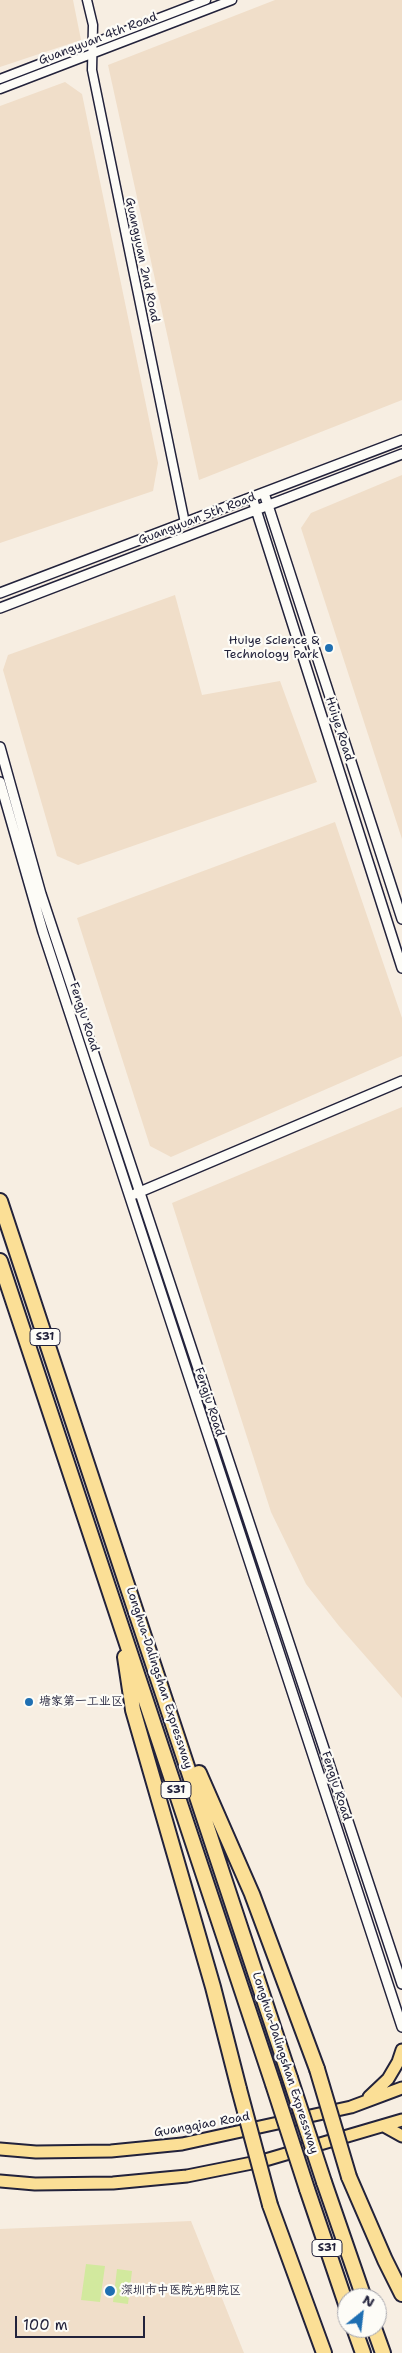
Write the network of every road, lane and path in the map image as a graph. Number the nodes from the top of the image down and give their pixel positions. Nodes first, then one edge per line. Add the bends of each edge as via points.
1 (87, 0) edge
2 (206, 0) edge
3 (232, 0) edge
4 (92, 43) junction
5 (92, 54) junction
6 (0, 79) edge
7 (0, 89) edge
8 (402, 440) edge
9 (402, 454) edge
10 (264, 493) junction
11 (252, 497) junction
12 (269, 505) junction
13 (255, 510) junction
14 (185, 523) junction
15 (25, 584) junction
16 (0, 585) edge
17 (0, 593) edge
18 (0, 608) edge
19 (0, 747) edge
20 (0, 782) edge
21 (402, 919) edge
22 (402, 968) edge
23 (402, 1082) edge
24 (140, 1193) junction
25 (129, 1196) junction
26 (0, 1201) edge
27 (0, 1261) edge
28 (121, 1624) junction
29 (154, 1663) junction
30 (402, 1984) edge
31 (402, 2026) edge
32 (402, 2050) edge
33 (402, 2088) edge
34 (358, 2105) junction
35 (402, 2120) edge
36 (384, 2126) junction
37 (402, 2136) edge
38 (0, 2149) edge
39 (0, 2181) edge
40 (341, 2288) edge
41 (361, 2288) edge
42 (402, 2294) edge
43 (358, 2338) edge
44 (377, 2338) edge
45 (324, 2353) edge
46 (363, 2353) edge
47 (382, 2353) edge

1 - 4 street, Guangyuan 2nd Road via 93,25
2 - 4 street, Guangyuan 4th Road
3 - 5 street, Guangyuan 4th Road
4 - 5 street, Guangyuan 2nd Road
4 - 6 street, Guangyuan 4th Road
5 - 7 street, Guangyuan 4th Road
5 - 14 street, Guangyuan 2nd Road via 92,70
8 - 10 street, Guangyuan 5th Road
9 - 12 street, Guangyuan 5th Road
10 - 11 street, Guangyuan 5th Road
10 - 12 street, Huiye Road
11 - 13 street, Huiye Road
11 - 14 street, Guangyuan 5th Road
12 - 13 street, Guangyuan 5th Road
12 - 21 street, Huiye Road
13 - 18 street, Guangyuan 5th Road
13 - 22 street, Huiye Road
14 - 15 street, Guangyuan 5th Road
15 - 16 street
15 - 17 street, Guangyuan 5th Road
19 - 24 street, Fengju Road via 41,894
20 - 25 street, Fengju Road via 33,900
23 - 24 street
24 - 25 street
24 - 30 street, Fengju Road
25 - 31 street, Fengju Road
26 - 29 highway, Longhua-Dalingshan Expressway / S31
27 - 28 highway, Longhua-Dalingshan Expressway / S31
28 - 40 highway, Longhua-Dalingshan Expressway / S31, bridge
28 - 45 highway, bridge via 132,1710 214,1987 270,2205
29 - 41 highway, Longhua-Dalingshan Expressway / S31, bridge
29 - 42 highway, bridge via 252,1894 316,2070 349,2177
32 - 34 main road via 388,2079
33 - 34 main road, Guangqiao Road
34 - 38 main road, Guangqiao Road via 182,2144 112,2151
35 - 36 main road
36 - 37 main road
36 - 39 main road via 262,2161 187,2176 113,2183
43 - 46 highway
44 - 47 highway

